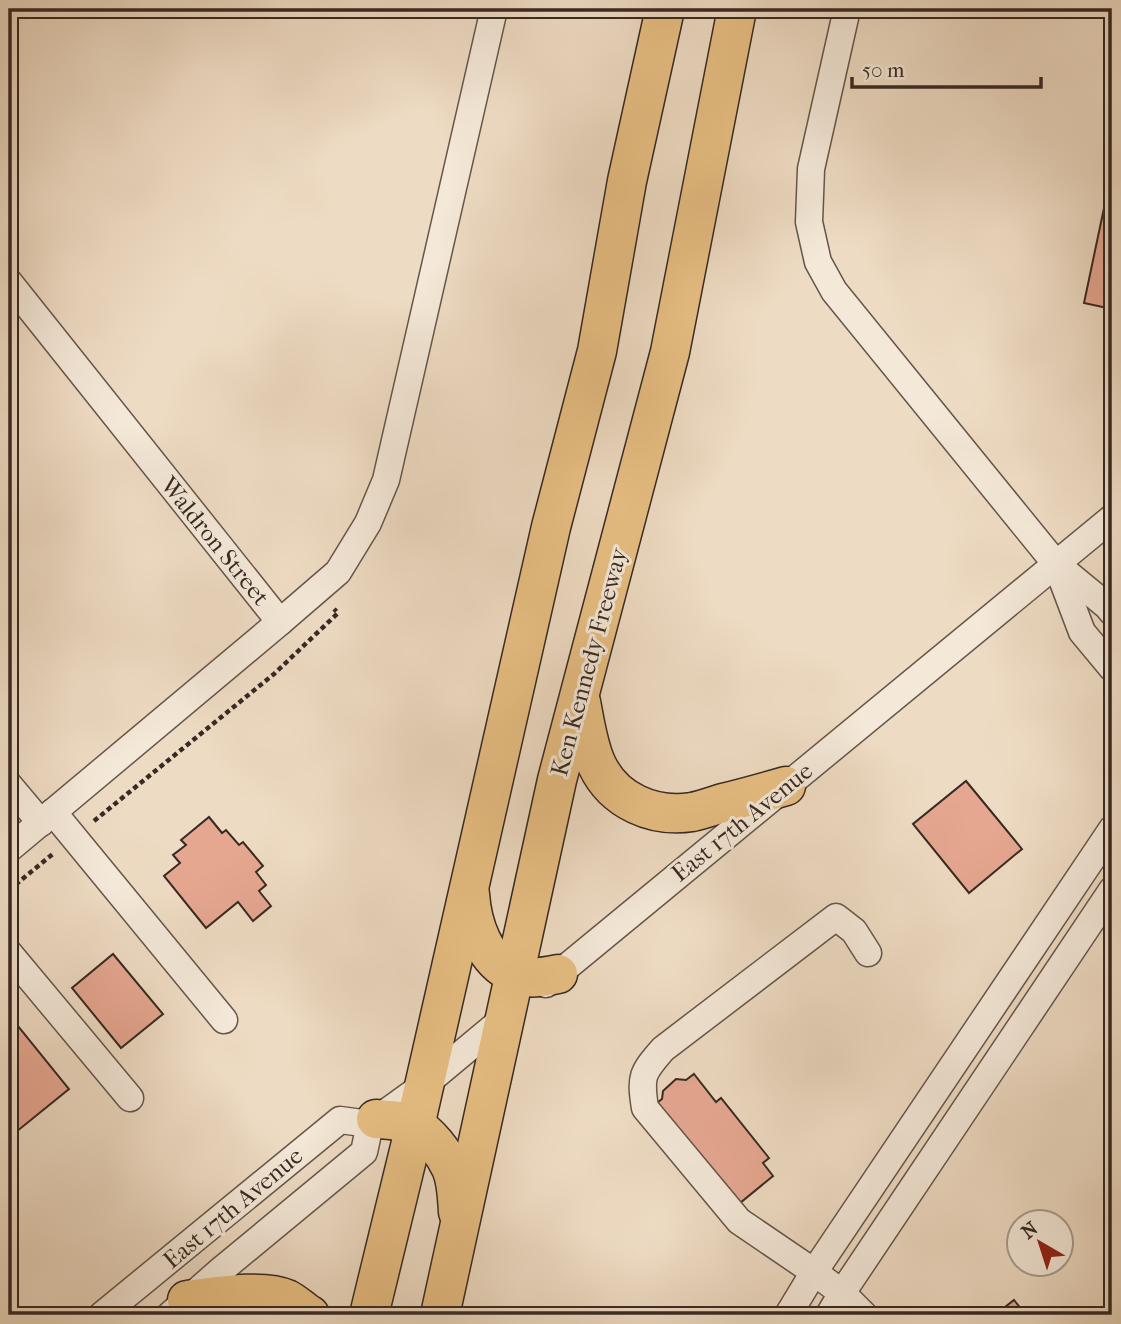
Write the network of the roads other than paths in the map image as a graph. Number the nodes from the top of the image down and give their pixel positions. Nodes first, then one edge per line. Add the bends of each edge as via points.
1 (494, 9) edge
2 (665, 9) edge
3 (737, 9) edge
4 (847, 9) edge
5 (9, 282) edge
6 (1112, 518) edge
7 (1056, 564) junction
8 (1112, 612) edge
9 (280, 622) junction
10 (1112, 668) edge
11 (580, 698) junction
12 (9, 785) edge
13 (786, 786) junction
14 (47, 817) junction
15 (1112, 829) edge
16 (9, 849) edge
17 (470, 884) junction
18 (1112, 890) edge
19 (9, 953) edge
20 (869, 953) dead end
21 (558, 974) junction
22 (515, 975) junction
23 (506, 1017) junction
24 (224, 1020) dead end
25 (424, 1085) junction
26 (130, 1098) dead end
27 (373, 1121) junction
28 (415, 1126) junction
29 (459, 1232) junction
30 (814, 1272) junction
31 (835, 1304) edge
32 (178, 1308) edge
33 (102, 1315) edge
34 (310, 1315) edge
35 (369, 1315) edge
36 (440, 1315) edge
37 (788, 1315) edge
38 (864, 1315) edge

1 - 9 street via 386,480 368,523 338,572
2 - 17 highway via 627,181 597,351 551,527
3 - 11 highway, Ken Kennedy Freeway via 670,352
4 - 7 street via 811,169 808,222 818,262 834,291
5 - 9 street, Waldron Street
6 - 7 street, East 17th Avenue
7 - 8 street
7 - 10 street via 1082,632
7 - 13 street, East 17th Avenue
9 - 14 street, Waldron Street
11 - 13 highway via 596,764 616,793 645,809 691,812
11 - 22 highway, Ken Kennedy Freeway
12 - 14 street
13 - 21 street, East 17th Avenue
14 - 16 street, Waldron Street
14 - 24 street via 74,837
15 - 30 street
17 - 22 highway via 471,909 485,948
17 - 25 highway
18 - 31 street
19 - 26 street
20 - 30 street via 855,931 836,917 663,1049 645,1070 642,1087 645,1108 739,1221
21 - 22 highway
21 - 23 street, East 17th Avenue
22 - 23 highway, Ken Kennedy Freeway
23 - 25 street, East 17th Avenue
23 - 29 highway, Ken Kennedy Freeway
25 - 27 street, East 17th Avenue
25 - 28 highway
27 - 28 highway
27 - 32 street, East 17th Avenue via 364,1152
27 - 33 street, East 17th Avenue via 340,1119
28 - 29 highway via 436,1145 451,1168
28 - 35 highway
29 - 36 highway, Ken Kennedy Freeway
30 - 31 street
30 - 37 street
31 - 38 street
32 - 34 highway via 229,1295 258,1294 286,1299

